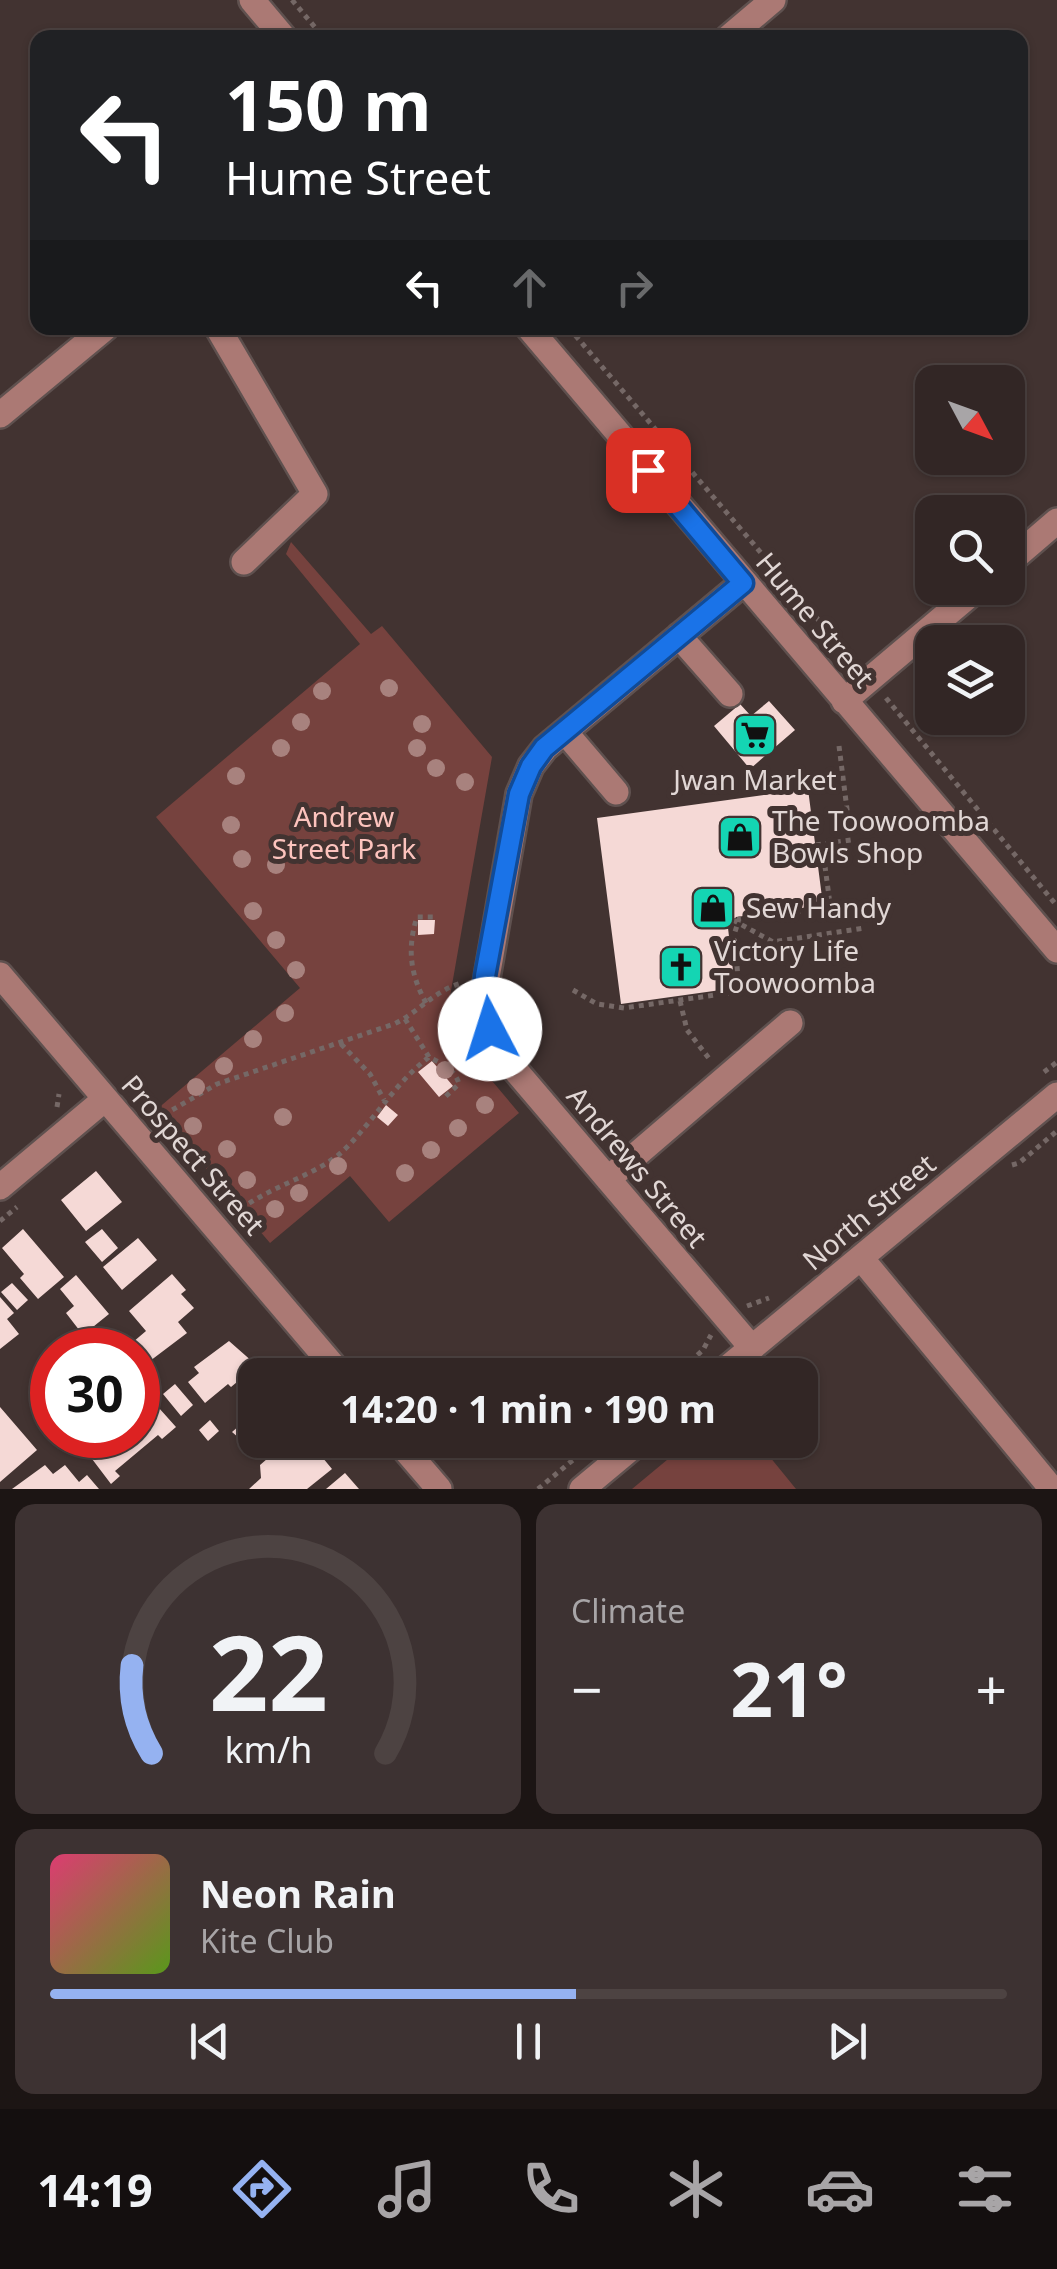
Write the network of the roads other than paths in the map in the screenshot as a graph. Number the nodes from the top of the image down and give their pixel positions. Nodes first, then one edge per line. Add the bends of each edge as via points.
1 (773, 0) edge
2 (260, 3) edge
3 (279, 30) edge
4 (737, 30) edge
5 (96, 335) edge
6 (222, 335) edge
7 (535, 335) edge
8 (0, 414) edge
9 (1057, 521) edge
10 (1025, 548) edge
11 (244, 562) dead end
12 (743, 583) junction
13 (958, 605) edge
14 (680, 636) junction
15 (730, 694) dead end
16 (844, 701) junction
17 (564, 732) junction
18 (616, 792) dead end
19 (1057, 950) edge
20 (0, 975) edge
21 (790, 1022) dead end
22 (1048, 1086) edge
23 (105, 1099) junction
24 (608, 1179) junction
25 (0, 1187) edge
26 (860, 1258) junction
27 (752, 1348) junction
28 (327, 1358) edge
29 (740, 1358) edge
30 (412, 1458) edge
31 (619, 1458) edge
32 (438, 1489) edge
33 (582, 1489) edge
34 (1052, 1489) edge

1 - 4 street
2 - 3 street
5 - 8 street
6 - 11 street via 315,494
7 - 12 street, Hume Street
9 - 10 street
12 - 14 street, Andrews Street
12 - 16 street, Hume Street
13 - 16 street
14 - 15 street
14 - 17 street, Andrews Street
16 - 19 street, Hume Street
17 - 18 street
17 - 24 street, Andrews Street via 524,780 485,982 486,1012 496,1044
20 - 23 street, Prospect Street
21 - 24 street
22 - 26 street, North Street
23 - 25 street
23 - 28 street, Prospect Street
24 - 27 street, Andrews Street
26 - 27 street, North Street
26 - 34 street
27 - 29 street, North Street
30 - 32 street
31 - 33 street

